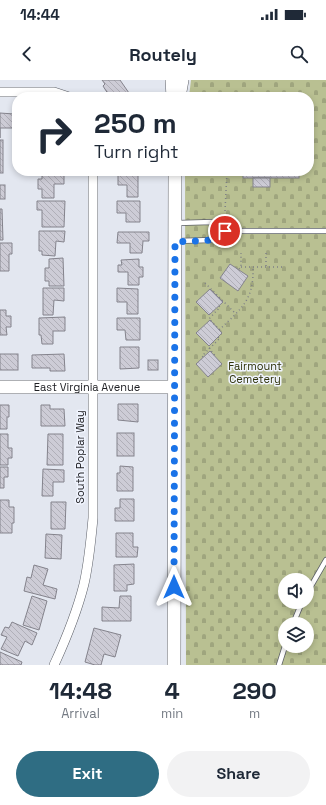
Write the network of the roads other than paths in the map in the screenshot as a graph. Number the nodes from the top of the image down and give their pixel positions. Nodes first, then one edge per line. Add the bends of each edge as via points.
1 (172, 80) edge
2 (182, 80) edge
3 (0, 92) edge
4 (12, 92) edge
5 (12, 92) edge
6 (54, 92) edge
7 (173, 92) edge
8 (180, 92) edge
9 (93, 176) edge
10 (175, 176) edge
11 (175, 223) junction
12 (225, 231) junction
13 (326, 231) edge
14 (175, 242) junction
15 (0, 387) edge
16 (92, 388) junction
17 (174, 388) junction
18 (326, 560) edge
19 (314, 581) edge
20 (283, 653) edge
21 (281, 663) edge
22 (54, 665) edge
23 (174, 665) edge

1 - 7 main road
2 - 8 main road
3 - 4 street
5 - 6 street
9 - 16 street, South Poplar Way
10 - 11 main road
11 - 12 lane via 213,222
11 - 14 main road
12 - 13 lane
12 - 14 lane via 213,240
14 - 17 main road
15 - 16 main road, East Virginia Avenue
16 - 17 main road, East Virginia Avenue
16 - 22 street, South Poplar Way via 90,548 84,585 72,623
17 - 23 main road
18 - 19 lane
20 - 21 lane

